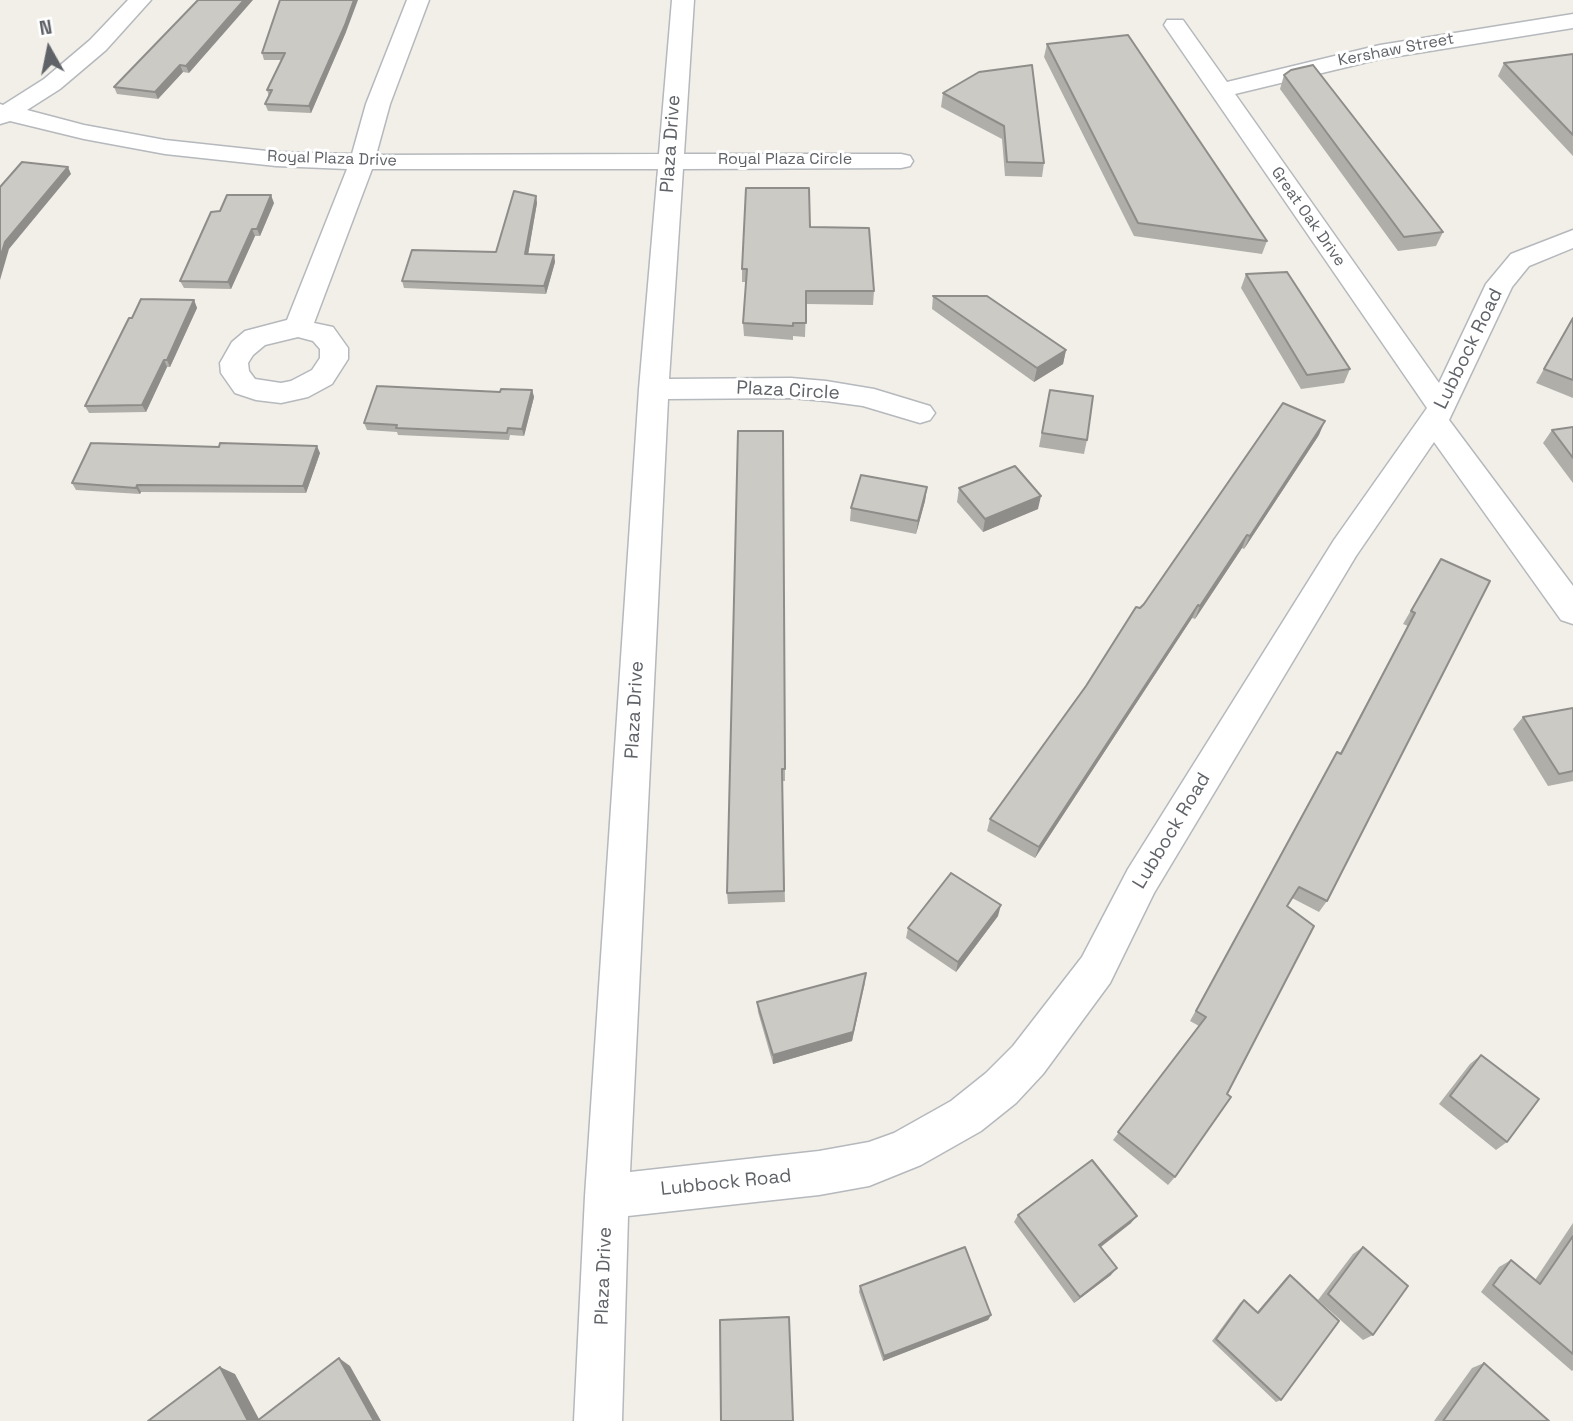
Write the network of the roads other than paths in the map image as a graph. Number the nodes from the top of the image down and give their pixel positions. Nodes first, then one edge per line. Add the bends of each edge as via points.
1 (140, 0) edge
2 (418, 0) edge
3 (683, 0) edge
4 (1573, 21) edge
5 (1175, 25) dead end
6 (1220, 91) junction
7 (1, 114) edge
8 (669, 160) junction
9 (901, 161) dead end
10 (362, 162) junction
11 (1573, 238) edge
12 (298, 328) dead end
13 (654, 389) junction
14 (920, 413) dead end
15 (1438, 414) junction
16 (1573, 611) edge
17 (607, 1196) junction
18 (598, 1421) edge

1 - 7 street via 98,45 52,84
2 - 10 street
3 - 8 street, Plaza Drive
4 - 6 street, Kershaw Street via 1380,52
5 - 6 street, Great Oak Drive
6 - 15 street, Great Oak Drive
7 - 10 street, Royal Plaza Drive via 165,147 276,159
8 - 9 street, Royal Plaza Circle
8 - 10 street, Royal Plaza Drive
8 - 13 street, Plaza Drive
10 - 12 street
11 - 15 street, Lubbock Road via 1531,254 1511,269 1488,306
13 - 14 street, Plaza Circle via 826,391 864,396
13 - 17 street, Plaza Drive
15 - 16 street, Great Oak Drive
15 - 17 street, Lubbock Road via 1345,548 1141,881 1096,970 1001,1088 966,1116 888,1159 819,1173
17 - 18 street, Plaza Drive

